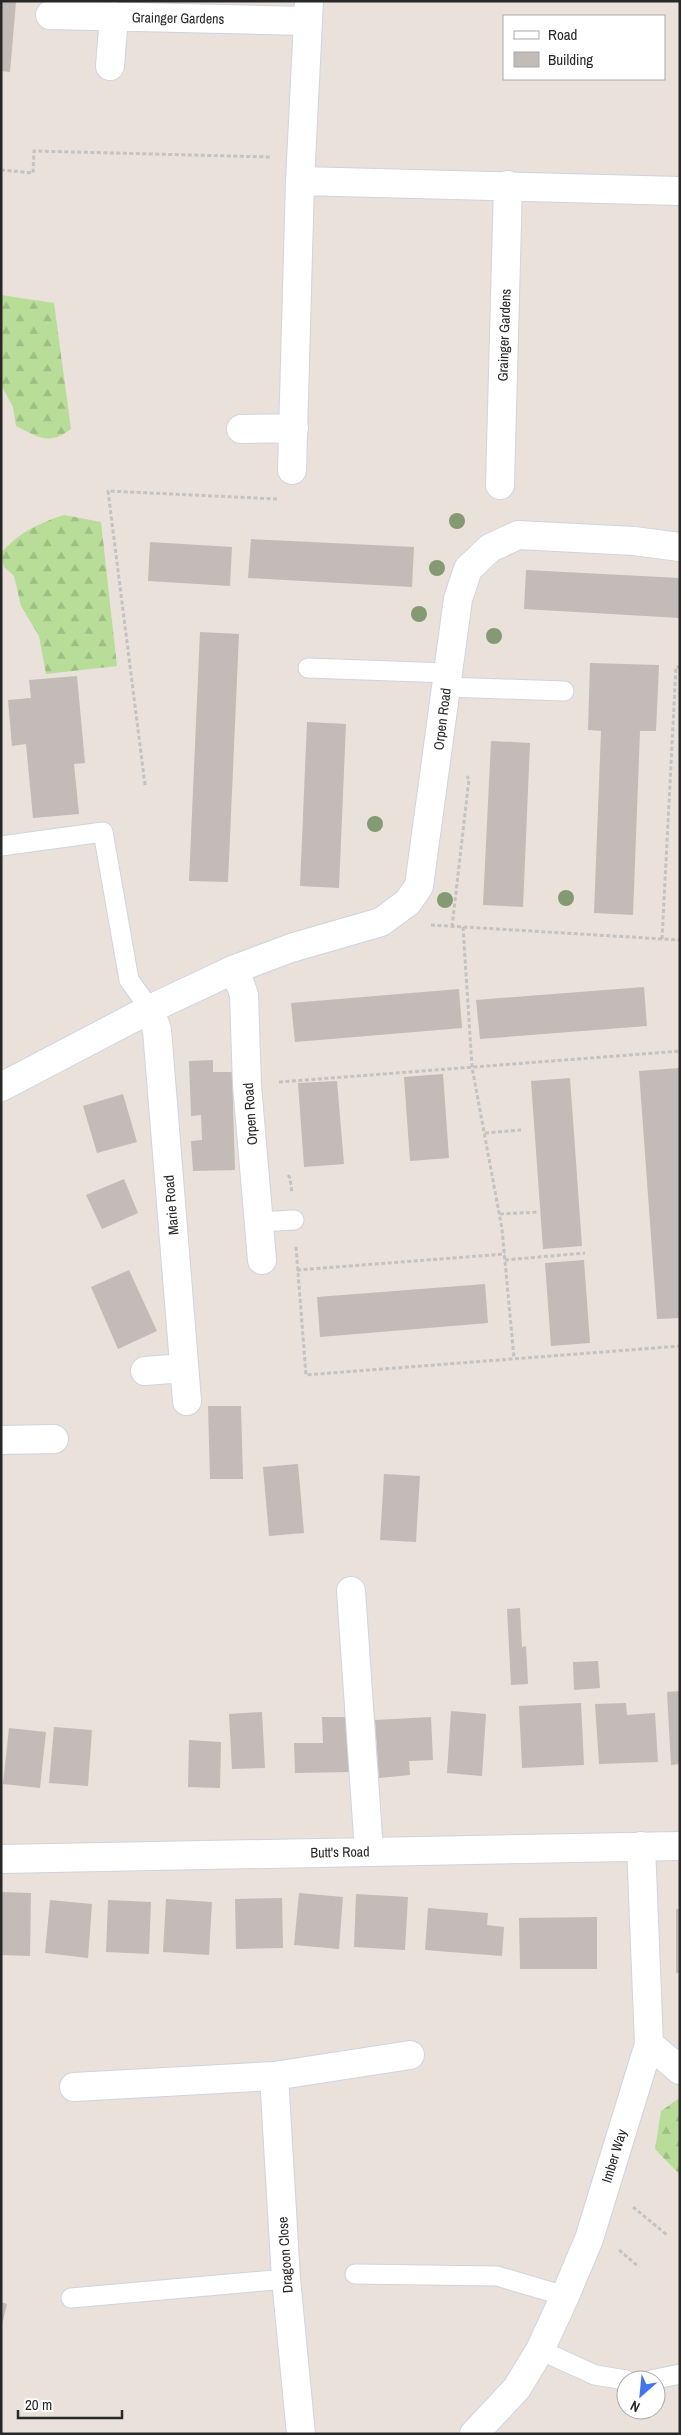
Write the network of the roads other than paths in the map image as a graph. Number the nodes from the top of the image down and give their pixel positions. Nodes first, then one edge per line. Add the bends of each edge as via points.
1 (308, 11) edge
2 (50, 15) dead end
3 (114, 16) junction
4 (110, 66) dead end
5 (300, 169) junction
6 (508, 185) junction
7 (680, 191) edge
8 (294, 428) junction
9 (241, 429) dead end
10 (292, 470) dead end
11 (500, 485) dead end
12 (680, 547) edge
13 (308, 668) dead end
14 (447, 680) junction
15 (564, 691) dead end
16 (1, 846) edge
17 (235, 969) junction
18 (150, 1009) junction
19 (1, 1087) edge
20 (294, 1220) road end
21 (259, 1222) junction
22 (262, 1260) dead end
23 (184, 1368) junction
24 (145, 1371) dead end
25 (187, 1401) dead end
26 (54, 1439) dead end
27 (1, 1440) edge
28 (351, 1590) dead end
29 (641, 1846) junction
30 (680, 1846) edge
31 (369, 1852) junction
32 (1, 1859) edge
33 (648, 2044) junction
34 (410, 2055) dead end
35 (680, 2070) edge
36 (274, 2076) junction
37 (74, 2087) dead end
38 (355, 2274) dead end
39 (286, 2279) junction
40 (565, 2296) junction
41 (71, 2298) dead end
42 (540, 2350) junction
43 (680, 2374) edge
44 (666, 2377) edge
45 (616, 2378) edge
46 (301, 2434) edge
47 (474, 2434) edge

1 - 3 street, Grainger Gardens
1 - 5 street, Grainger Gardens
2 - 3 street, Grainger Gardens
3 - 4 street
5 - 6 street
5 - 8 street, Grainger Gardens
6 - 7 street
6 - 11 street, Grainger Gardens
8 - 9 street
8 - 10 street, Grainger Gardens
12 - 14 street, Orpen Road via 634,541 518,535 490,548 468,569 458,599
13 - 14 lane
14 - 15 lane
14 - 17 street, Orpen Road via 419,886 408,902 381,922 291,948
16 - 18 lane via 103,832 129,980
17 - 18 street, Orpen Road
17 - 21 street, Orpen Road via 244,995
18 - 19 street, Orpen Road
18 - 23 street, Marie Road via 157,1030
20 - 21 lane
21 - 22 street, Orpen Road
23 - 24 street
23 - 25 street, Marie Road
26 - 27 street
28 - 31 street
29 - 30 street, Butt's Road
29 - 31 street, Butt's Road
29 - 33 street, Imber Way
31 - 32 street, Butt's Road
33 - 35 street
33 - 40 street, Imber Way via 589,2239
34 - 36 street
36 - 37 street
36 - 39 street, Dragoon Close
38 - 40 lane via 497,2276
39 - 41 lane
39 - 46 street, Dragoon Close
40 - 42 street, Imber Way
42 - 45 lane via 596,2375
42 - 47 street, Imber Way via 516,2388
43 - 44 lane

